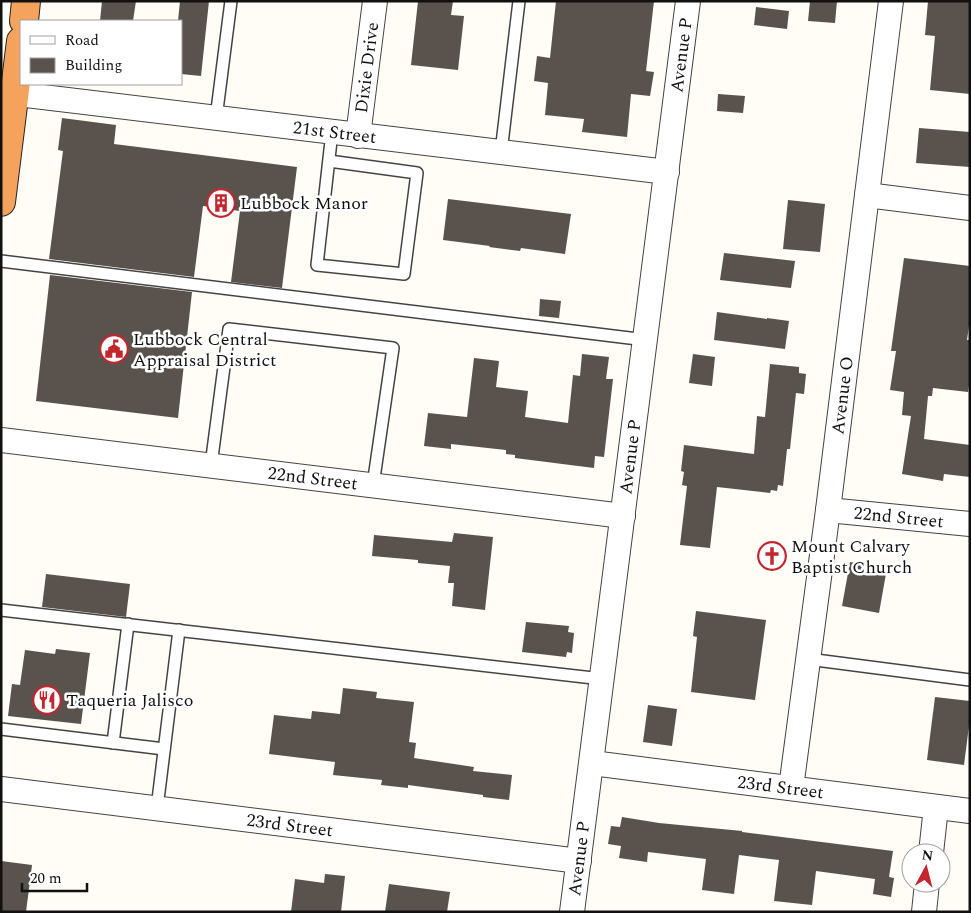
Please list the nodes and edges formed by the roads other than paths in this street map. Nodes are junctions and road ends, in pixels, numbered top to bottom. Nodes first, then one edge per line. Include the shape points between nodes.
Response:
1 (26, 1) edge
2 (231, 1) edge
3 (375, 1) edge
4 (519, 1) edge
5 (688, 1) edge
6 (891, 1) edge
7 (24, 20) edge
8 (20, 45) edge
9 (8, 92) edge
10 (216, 118) junction
11 (332, 132) junction
12 (358, 136) junction
13 (501, 152) junction
14 (329, 161) junction
15 (667, 172) junction
16 (868, 195) junction
17 (1, 202) edge
18 (970, 208) edge
19 (1, 262) edge
20 (646, 340) junction
21 (1, 440) edge
22 (210, 465) junction
23 (373, 485) junction
24 (828, 510) junction
25 (623, 516) junction
26 (970, 524) edge
27 (1, 610) edge
28 (128, 624) junction
29 (179, 630) junction
30 (808, 659) junction
31 (602, 679) junction
32 (970, 680) edge
33 (1, 728) edge
34 (113, 742) junction
35 (164, 749) junction
36 (592, 763) junction
37 (791, 788) junction
38 (1, 789) edge
39 (936, 807) junction
40 (156, 808) junction
41 (970, 811) edge
42 (932, 843) edge
43 (579, 861) junction
44 (926, 893) edge
45 (572, 912) edge
46 (924, 912) edge

1 - 7 highway
2 - 10 lane
3 - 12 street, Dixie Drive
4 - 13 lane
5 - 15 street, Avenue P
6 - 16 street, Avenue O
8 - 9 highway
9 - 10 street, 21st Street
9 - 17 highway
10 - 11 street, 21st Street
11 - 12 street, 21st Street
11 - 14 lane
12 - 13 street, 21st Street
13 - 15 street, 21st Street
14 - 14 lane via 317,265 404,274 417,173
15 - 20 street, Avenue P
16 - 18 street
16 - 24 street, Avenue O
19 - 20 lane
20 - 25 street, Avenue P
21 - 22 street, 22nd Street
22 - 23 street, 22nd Street
22 - 23 lane via 229,329 392,348
23 - 25 street, 22nd Street
24 - 26 street, 22nd Street
24 - 30 street, Avenue O
25 - 31 street, Avenue P
27 - 28 lane
28 - 29 lane
28 - 34 lane
29 - 31 lane
29 - 35 lane
30 - 32 lane
30 - 37 street, Avenue O
31 - 36 street, Avenue P
33 - 34 lane
34 - 35 lane
35 - 40 lane
36 - 37 street, 23rd Street
36 - 43 street, Avenue P
37 - 39 street, 23rd Street
38 - 40 street, 23rd Street
39 - 41 street, 23rd Street
39 - 42 street
40 - 43 street, 23rd Street
43 - 45 street, Avenue P
44 - 46 street

